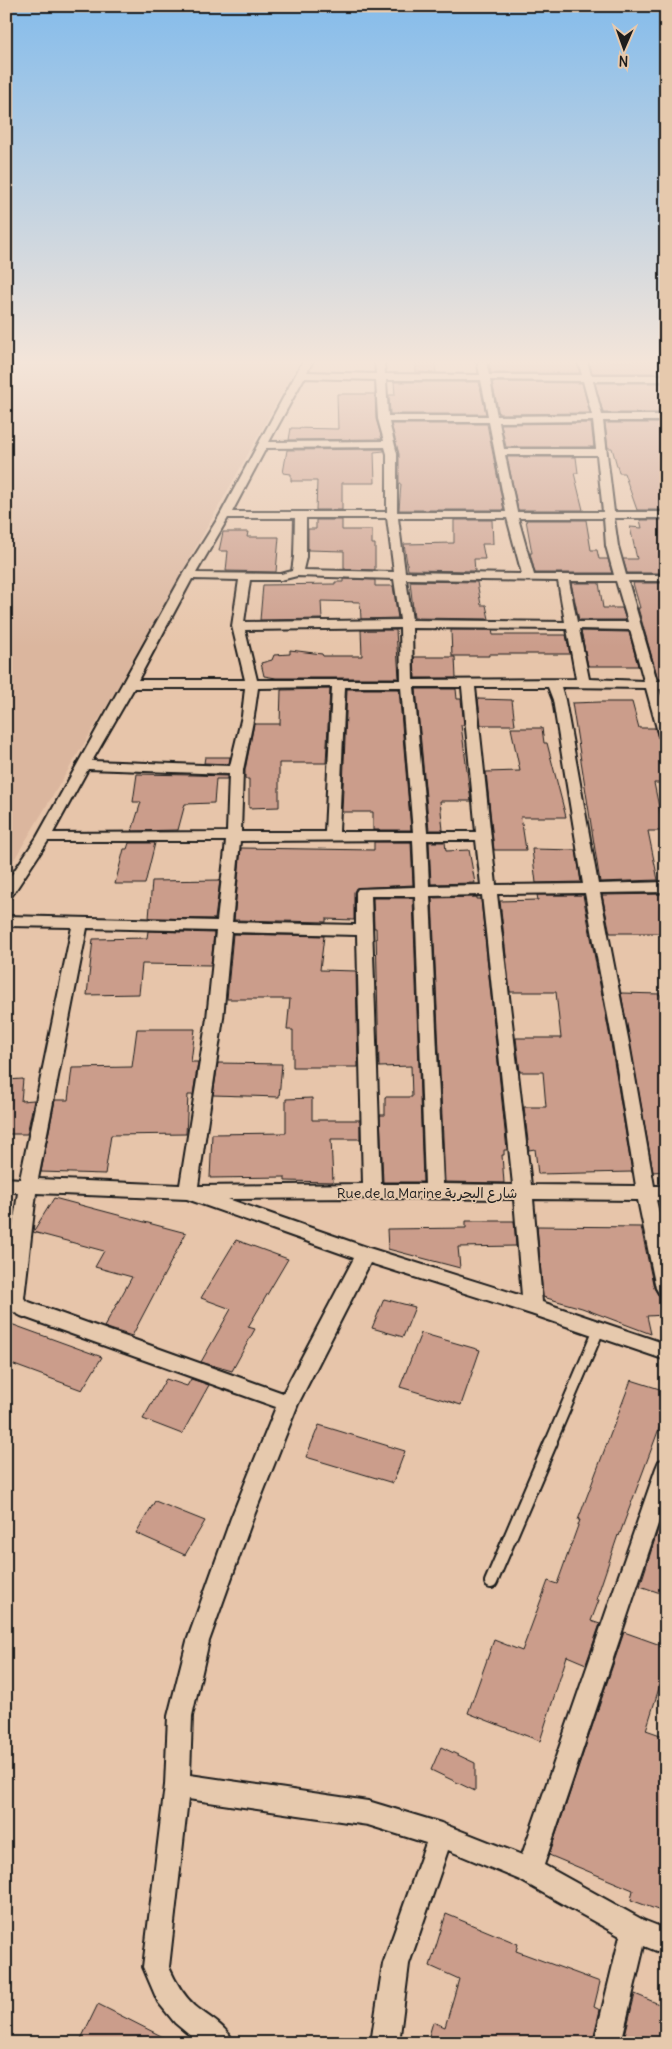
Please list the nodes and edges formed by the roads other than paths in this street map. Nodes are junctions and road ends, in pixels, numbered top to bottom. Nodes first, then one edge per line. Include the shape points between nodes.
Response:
1 (256, 457) edge
2 (392, 457) edge
3 (501, 457) edge
4 (602, 457) edge
5 (392, 514) junction
6 (225, 515) junction
7 (301, 515) junction
8 (608, 515) junction
9 (666, 515) edge
10 (512, 516) junction
11 (297, 573) junction
12 (188, 576) junction
13 (245, 576) junction
14 (399, 576) junction
15 (621, 577) junction
16 (529, 578) junction
17 (563, 578) junction
18 (666, 578) edge
19 (406, 624) junction
20 (573, 625) junction
21 (238, 626) junction
22 (635, 626) junction
23 (339, 683) junction
24 (407, 683) junction
25 (468, 683) junction
26 (553, 683) junction
27 (583, 683) junction
28 (130, 684) junction
29 (252, 684) junction
30 (651, 685) junction
31 (666, 685) edge
32 (666, 736) edge
33 (83, 765) junction
34 (236, 770) junction
35 (420, 835) junction
36 (332, 836) junction
37 (483, 836) junction
38 (44, 838) junction
39 (232, 838) junction
40 (666, 887) edge
41 (591, 888) junction
42 (489, 889) junction
43 (422, 892) junction
44 (6, 894) edge
45 (6, 921) edge
46 (80, 923) junction
47 (225, 927) junction
48 (363, 930) junction
49 (6, 1185) edge
50 (28, 1185) junction
51 (434, 1191) junction
52 (188, 1192) junction
53 (372, 1192) junction
54 (523, 1193) junction
55 (646, 1193) junction
56 (666, 1194) edge
57 (365, 1254) junction
58 (666, 1288) edge
59 (533, 1307) junction
60 (599, 1329) junction
61 (666, 1352) edge
62 (288, 1403) junction
63 (666, 1468) edge
64 (491, 1582) dead end
65 (177, 1785) junction
66 (441, 1835) junction
67 (529, 1871) junction
68 (635, 1930) junction
69 (666, 1942) edge
70 (221, 2043) edge
71 (385, 2043) edge
72 (607, 2043) edge

1 - 6 street
2 - 5 street
3 - 10 street
4 - 8 street
5 - 7 street
5 - 10 street
5 - 14 street
6 - 7 street
6 - 12 street
7 - 11 street
8 - 9 street
8 - 10 street
8 - 15 street
10 - 16 street
11 - 13 street via 280,577
11 - 14 street
12 - 13 street
12 - 28 street
13 - 21 street
14 - 16 street
14 - 19 street
15 - 17 street
15 - 18 street
15 - 22 street
16 - 17 street
17 - 20 street
19 - 20 street
19 - 21 street
19 - 24 street
20 - 22 street
20 - 27 street
21 - 29 street
22 - 30 street
23 - 24 street
23 - 29 street
23 - 36 street
24 - 25 street
24 - 35 street
25 - 26 street
25 - 37 street
26 - 27 street
26 - 41 street via 559,700
27 - 30 street
28 - 29 street
28 - 33 street
29 - 34 street
30 - 31 street
30 - 32 street
33 - 34 street
33 - 38 street
34 - 39 street
35 - 36 street
35 - 37 street
35 - 43 street
36 - 39 street
37 - 42 street
38 - 39 street
38 - 44 street
39 - 47 street
40 - 41 street
41 - 42 street
41 - 55 street
42 - 43 street
42 - 54 street
43 - 48 street via 363,892
43 - 51 street
45 - 46 street
46 - 47 street
46 - 50 street
47 - 48 street
47 - 52 street via 212,1045
48 - 53 street
49 - 50 street
50 - 52 street
50 - 62 street via 14,1292 19,1306
51 - 53 street, Rue de la Marine شارع البحرية
51 - 54 street, Rue de la Marine شارع البحرية
52 - 53 street, Rue de la Marine شارع البحرية
52 - 57 street
54 - 55 street, Rue de la Marine شارع البحرية
54 - 59 street
55 - 56 street, Rue de la Marine شارع البحرية
55 - 58 street
57 - 59 street
57 - 62 street
59 - 60 street
60 - 61 street
60 - 64 lane
62 - 65 street via 198,1641 180,1716
63 - 67 street
65 - 66 street via 368,1813
65 - 70 street via 156,1967 167,1994 184,2014
66 - 67 street
66 - 71 street via 396,1964
67 - 68 street
68 - 69 street
68 - 72 street

